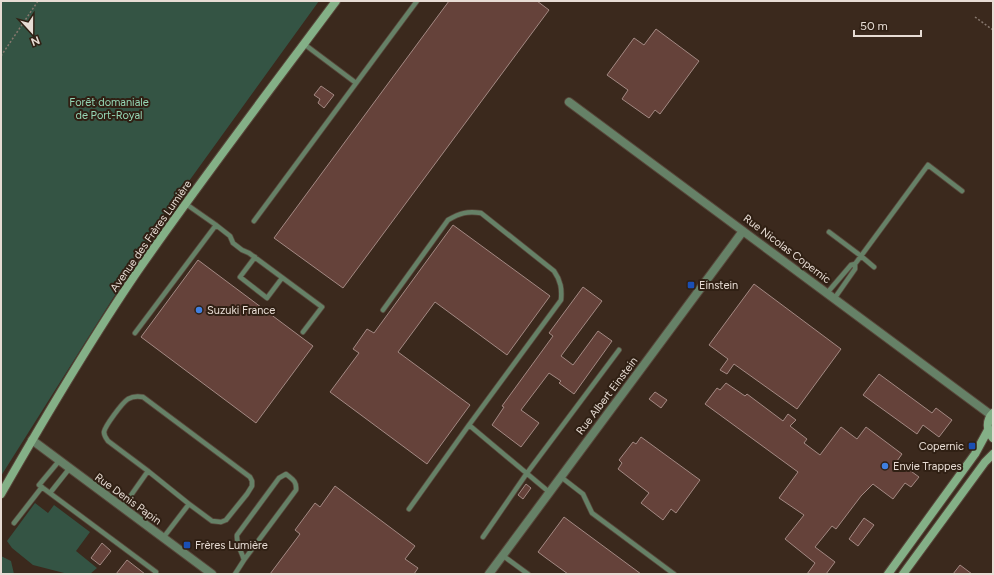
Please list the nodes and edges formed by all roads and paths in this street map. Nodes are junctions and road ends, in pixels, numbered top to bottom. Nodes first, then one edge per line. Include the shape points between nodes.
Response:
1 (38, 1) edge
2 (336, 1) edge
3 (417, 1) edge
4 (975, 17) dead end
5 (993, 30) edge
6 (304, 44) junction
7 (1, 56) edge
8 (356, 83) junction
9 (569, 102) dead end
10 (962, 191) dead end
11 (186, 204) junction
12 (254, 221) dead end
13 (216, 225) junction
14 (743, 231) junction
15 (829, 232) dead end
16 (861, 256) junction
17 (255, 257) junction
18 (855, 264) junction
19 (874, 267) dead end
20 (282, 278) junction
21 (827, 293) junction
22 (834, 298) junction
23 (383, 310) dead end
24 (303, 332) dead end
25 (135, 333) dead end
26 (618, 350) dead end
27 (992, 414) edge
28 (469, 425) junction
29 (988, 430) junction
30 (993, 438) edge
31 (32, 440) junction
32 (993, 454) edge
33 (59, 461) junction
34 (69, 469) junction
35 (148, 471) junction
36 (527, 473) junction
37 (561, 477) junction
38 (42, 487) junction
39 (549, 492) junction
40 (50, 493) junction
41 (1, 494) edge
42 (189, 504) junction
43 (122, 508) junction
44 (409, 509) dead end
45 (14, 523) dead end
46 (483, 536) dead end
47 (163, 538) junction
48 (502, 555) junction
49 (244, 560) junction
50 (155, 574) edge
51 (212, 574) edge
52 (235, 574) edge
53 (489, 574) edge
54 (528, 574) edge
55 (674, 574) edge
56 (888, 574) edge
57 (903, 574) edge

1 - 7 path
2 - 6 street, Avenue des Frères Lumière
3 - 8 lane
4 - 5 path
6 - 8 lane
6 - 11 street, Avenue des Frères Lumière
8 - 12 lane
9 - 14 street, Rue Nicolas Copernic
10 - 16 lane via 928,165
11 - 13 lane
11 - 31 street, Avenue des Frères Lumière via 99,330
13 - 17 lane via 242,250
13 - 25 lane
14 - 21 street, Rue Nicolas Copernic
14 - 37 street, Rue Albert Einstein
15 - 16 lane
16 - 18 lane
16 - 19 lane
17 - 20 lane
17 - 20 lane via 240,277 267,298
18 - 21 lane via 851,265
18 - 22 lane via 855,270
20 - 24 lane via 322,308
21 - 22 street, Rue Nicolas Copernic
22 - 27 street, Rue Nicolas Copernic
23 - 28 lane via 448,220 458,214 481,213 554,271 560,280 561,300
26 - 36 lane
27 - 29 street via 988,420
28 - 36 lane
28 - 44 lane
29 - 30 street
29 - 56 street via 975,454
31 - 33 street, Rue Denis Papin
31 - 41 street, Avenue des Frères Lumière
32 - 57 street
33 - 34 street, Rue Denis Papin
33 - 38 lane via 40,485
34 - 40 lane
34 - 43 street, Rue Denis Papin
35 - 42 lane
35 - 42 lane via 108,441 104,432 126,400 137,396 150,402 252,481 247,494 226,520 221,522 212,521
35 - 43 lane
36 - 39 lane
36 - 46 lane
37 - 39 street, Rue Albert Einstein
37 - 55 lane via 583,494 592,514
38 - 40 lane
38 - 45 lane
39 - 48 street, Rue Albert Einstein
40 - 50 lane via 156,572
42 - 47 lane
43 - 47 street, Rue Denis Papin
47 - 51 street, Rue Denis Papin
48 - 53 street, Rue Albert Einstein
48 - 54 lane
49 - 49 lane via 296,490 295,481 286,474 279,478 237,536 236,540
49 - 52 lane

